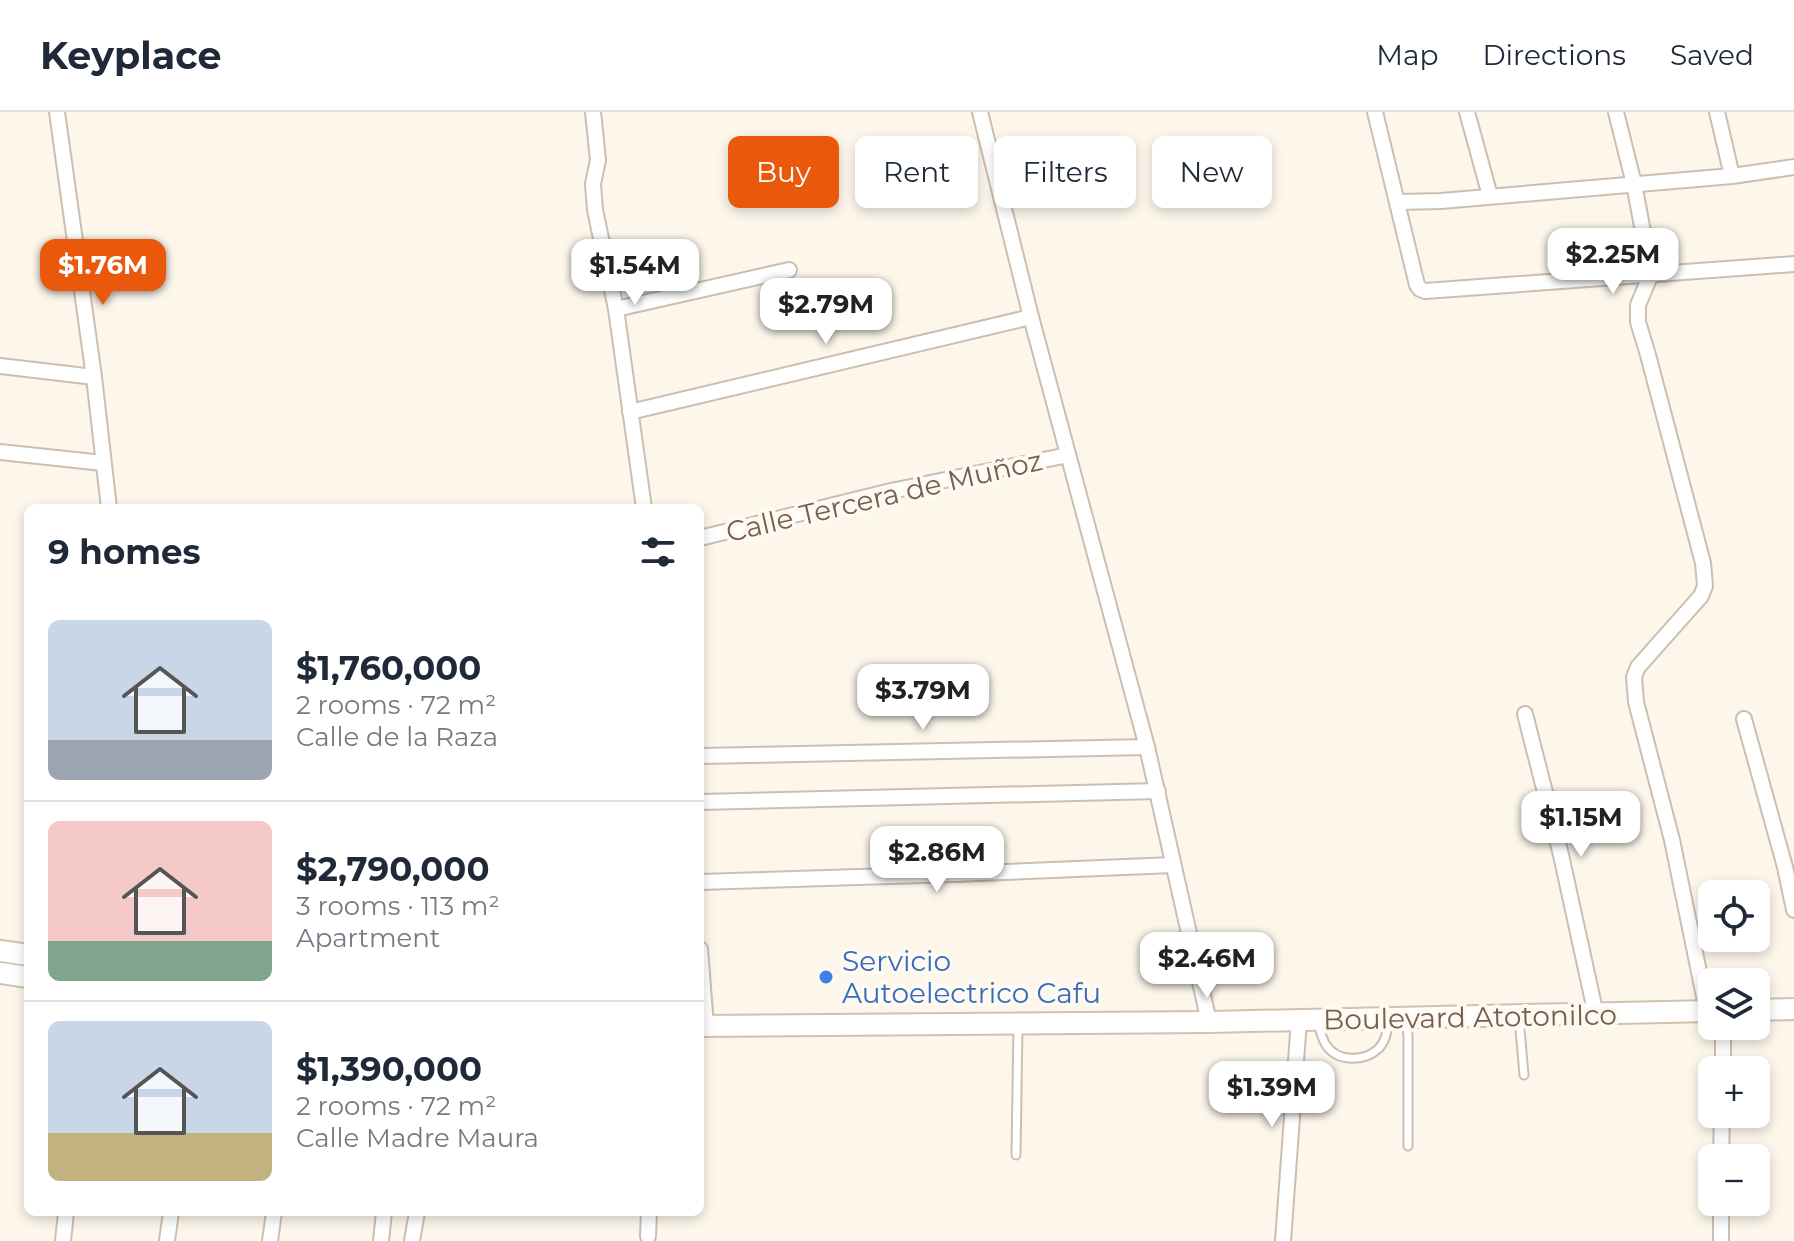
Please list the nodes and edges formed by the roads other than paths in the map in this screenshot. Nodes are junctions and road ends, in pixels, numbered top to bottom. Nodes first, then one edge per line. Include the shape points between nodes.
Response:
1 (57, 112) edge
2 (593, 112) edge
3 (980, 112) edge
4 (1375, 112) edge
5 (1467, 112) edge
6 (1616, 112) edge
7 (1717, 112) edge
8 (1794, 167) edge
9 (1732, 176) junction
10 (1634, 184) junction
11 (1490, 196) junction
12 (1398, 202) junction
13 (1794, 264) edge
14 (789, 270) dead end
15 (1651, 274) junction
16 (616, 309) junction
17 (1031, 317) junction
18 (0, 366) edge
19 (94, 377) junction
20 (630, 412) junction
21 (0, 452) edge
22 (1068, 455) junction
23 (103, 463) junction
24 (108, 504) edge
25 (643, 504) edge
26 (704, 537) edge
27 (1525, 714) dead end
28 (1744, 719) dead end
29 (1147, 747) junction
30 (704, 756) edge
31 (1158, 791) junction
32 (704, 802) edge
33 (1173, 865) junction
34 (704, 882) edge
35 (1794, 910) edge
36 (0, 951) edge
37 (24, 954) edge
38 (1700, 968) edge
39 (0, 973) edge
40 (24, 976) edge
41 (1794, 1009) edge
42 (1770, 1010) edge
43 (1698, 1011) edge
44 (1518, 1015) junction
45 (1596, 1015) junction
46 (1398, 1017) junction
47 (1308, 1020) junction
48 (1209, 1022) junction
49 (1018, 1023) junction
50 (704, 1026) edge
51 (1524, 1075) dead end
52 (1408, 1146) dead end
53 (1016, 1155) dead end
54 (66, 1216) edge
55 (170, 1216) edge
56 (273, 1216) edge
57 (384, 1216) edge
58 (416, 1216) edge
59 (649, 1216) edge
60 (1721, 1216) edge
61 (648, 1236) dead end
62 (63, 1241) edge
63 (167, 1241) edge
64 (270, 1241) edge
65 (381, 1241) edge
66 (412, 1241) edge
67 (1283, 1241) edge
68 (1721, 1241) edge

1 - 19 street
2 - 16 street via 598,160 595,210
3 - 17 street
4 - 12 street
5 - 11 street
6 - 10 street
7 - 9 street
8 - 9 street
9 - 10 street
10 - 11 street
10 - 15 street
11 - 12 street
12 - 15 street via 1420,289
13 - 15 street
14 - 16 street
15 - 38 street via 1638,305 1638,322 1705,586 1634,677
16 - 20 street
17 - 20 street
17 - 22 street
18 - 19 street
19 - 23 street
20 - 25 street
21 - 23 street
22 - 26 street, Calle Tercera de Muñoz
22 - 29 street
23 - 24 street
27 - 45 street
28 - 35 street
29 - 30 street
29 - 31 street
31 - 32 street
31 - 33 street
33 - 34 street
33 - 48 street
36 - 37 street
39 - 40 street
41 - 42 street
43 - 45 street, Boulevard Atotonilco
44 - 45 street, Boulevard Atotonilco
44 - 46 street, Boulevard Atotonilco
44 - 51 lane
46 - 47 street, Boulevard Atotonilco
46 - 47 lane via 1377,1050 1352,1059 1327,1046
46 - 52 lane via 1408,1036
47 - 48 street, Boulevard Atotonilco
47 - 67 street
48 - 49 street, Boulevard Atotonilco
49 - 50 street, Boulevard Atotonilco
49 - 53 lane
54 - 62 street
55 - 63 street
56 - 64 street
57 - 65 street
58 - 66 street
59 - 61 street
60 - 68 street

